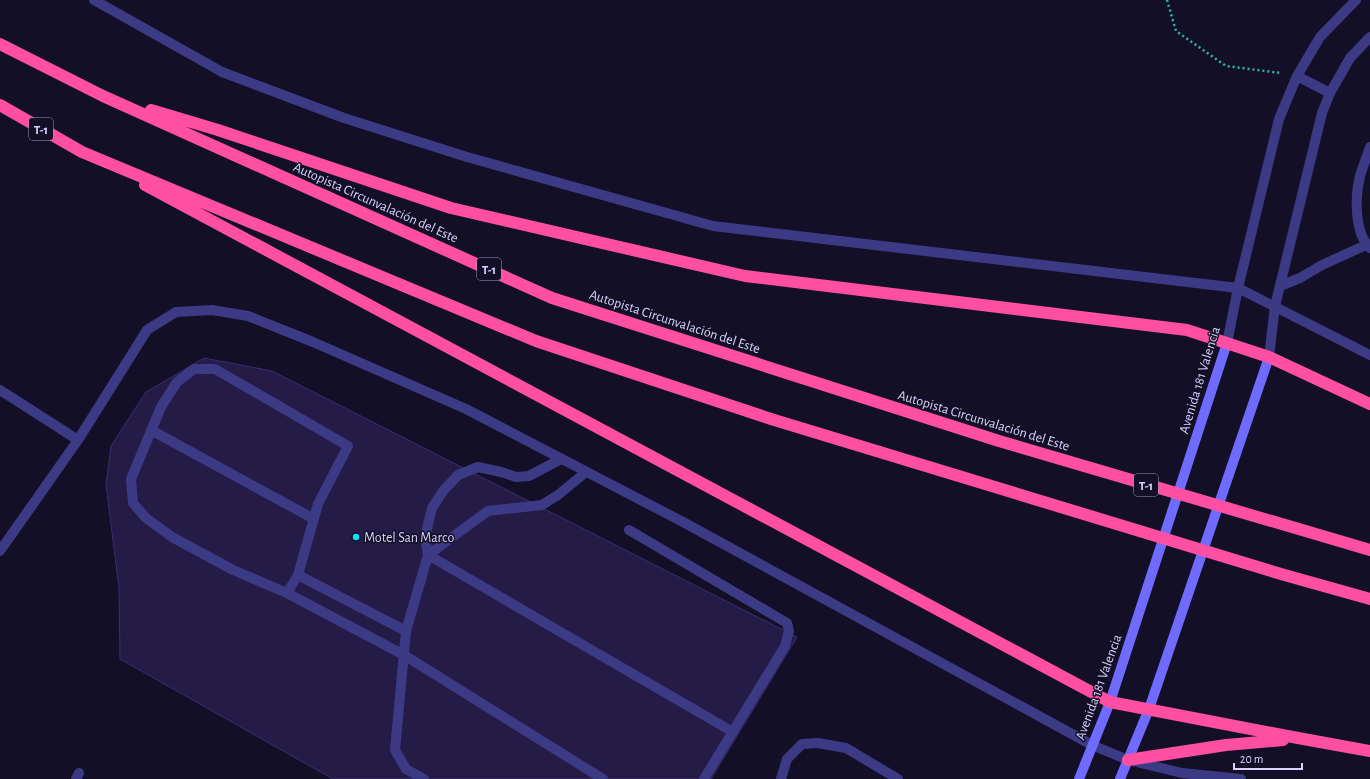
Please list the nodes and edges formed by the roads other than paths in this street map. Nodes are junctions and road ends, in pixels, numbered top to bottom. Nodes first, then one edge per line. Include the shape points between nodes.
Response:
1 (94, 0) edge
2 (1356, 0) edge
3 (1370, 37) edge
4 (0, 44) edge
5 (1297, 76) junction
6 (1330, 93) junction
7 (104, 96) junction
8 (0, 105) edge
9 (1370, 146) edge
10 (82, 152) junction
11 (1368, 246) edge
12 (1280, 286) junction
13 (1238, 288) junction
14 (1275, 306) junction
15 (1227, 343) junction
16 (1370, 355) edge
17 (1269, 356) junction
18 (0, 390) edge
19 (1370, 404) edge
20 (151, 430) junction
21 (78, 440) junction
22 (561, 459) junction
23 (586, 472) junction
24 (314, 518) junction
25 (629, 530) dead end
26 (1370, 550) edge
27 (0, 551) edge
28 (428, 554) junction
29 (298, 575) junction
30 (287, 593) junction
31 (1370, 599) edge
32 (406, 631) junction
33 (404, 655) junction
34 (1110, 702) junction
35 (1149, 710) junction
36 (733, 732) junction
37 (1298, 738) junction
38 (1092, 745) junction
39 (1370, 751) edge
40 (1128, 760) junction
41 (1180, 776) edge
42 (424, 779) edge
43 (603, 779) edge
44 (704, 779) edge
45 (782, 779) edge
46 (898, 779) edge
47 (1079, 779) edge
48 (1120, 779) edge
49 (1241, 779) edge

1 - 13 street via 222,72 344,118 467,157 713,226
2 - 5 street, Avenida 181 Valencia via 1320,37
3 - 6 street via 1350,58
4 - 7 highway, Autopista Circunvalación del Este / T-1
5 - 6 street
5 - 13 street, Avenida 181 Valencia via 1279,119
6 - 12 street via 1322,113
7 - 15 highway via 218,130 451,208 745,276 1187,330
7 - 26 highway, Autopista Circunvalación del Este / T-1 via 552,298 999,441
8 - 10 highway, T-1
9 - 11 street via 1359,178 1356,215 1361,234
10 - 31 highway, T-1 via 536,340 771,419
10 - 34 highway
11 - 12 street
12 - 14 street
13 - 14 street
13 - 15 street, Avenida 181 Valencia
14 - 16 street
14 - 17 street
15 - 17 highway
15 - 34 street, Avenida 181 Valencia
17 - 19 highway
17 - 35 street
18 - 21 street
20 - 24 street
20 - 24 street via 161,407 177,382 194,369 215,370 348,446 318,504
20 - 30 street via 131,479 133,503 146,518 172,537 232,570
21 - 22 street via 147,330 176,312 212,310 248,316 313,342 466,409
21 - 27 street
22 - 23 street
22 - 28 street via 529,476 516,477 478,467 458,475 432,508 425,537
23 - 28 street via 542,505 488,511
23 - 38 street
24 - 29 street
25 - 36 street via 787,623 789,631 785,646
28 - 32 street
28 - 36 street
29 - 30 street
29 - 32 street
30 - 33 street
32 - 33 street
33 - 42 street via 395,750 406,769
33 - 43 street
34 - 35 highway
34 - 38 street, Avenida 181 Valencia
35 - 37 highway
35 - 40 street
36 - 44 street
37 - 39 highway
37 - 40 highway via 1226,745
38 - 40 street
38 - 47 street, Avenida 181 Valencia
40 - 41 street
40 - 48 street
41 - 49 street
45 - 46 street via 787,759 802,744 818,743 846,748

